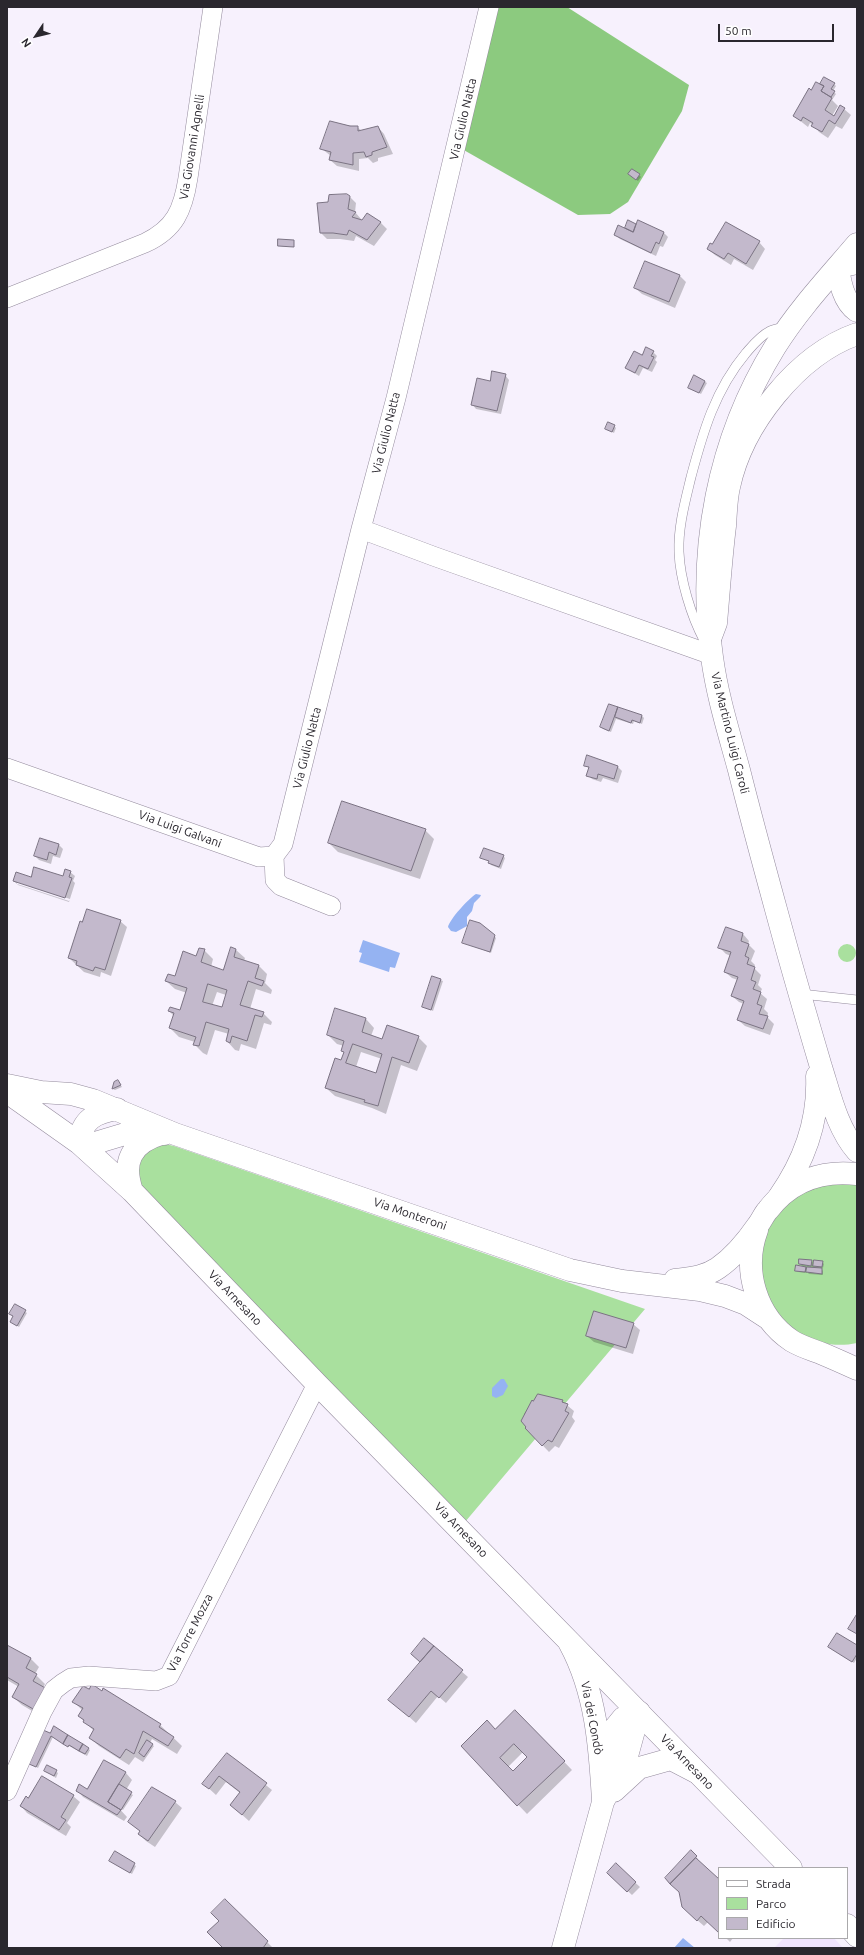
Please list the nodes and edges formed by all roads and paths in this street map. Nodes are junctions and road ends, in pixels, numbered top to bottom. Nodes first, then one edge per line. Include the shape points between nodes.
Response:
1 (213, 7) edge
2 (489, 7) edge
3 (857, 244) edge
4 (847, 265) edge
5 (7, 298) edge
6 (857, 311) edge
7 (789, 326) junction
8 (857, 334) edge
9 (361, 529) junction
10 (711, 647) junction
11 (7, 768) edge
12 (274, 856) junction
13 (331, 906) dead end
14 (799, 994) junction
15 (857, 1000) edge
16 (812, 1039) junction
17 (7, 1086) edge
18 (7, 1092) edge
19 (117, 1109) junction
20 (169, 1134) junction
21 (79, 1143) junction
22 (857, 1151) edge
23 (857, 1174) edge
24 (132, 1191) junction
25 (779, 1197) junction
26 (758, 1225) junction
27 (648, 1285) junction
28 (769, 1319) junction
29 (822, 1353) junction
30 (857, 1354) edge
31 (857, 1369) edge
32 (317, 1384) junction
33 (566, 1637) junction
34 (639, 1712) junction
35 (698, 1772) junction
36 (9, 1783) edge
37 (603, 1802) junction
38 (790, 1867) edge
39 (848, 1926) edge
40 (857, 1936) edge
41 (562, 1948) edge

1 - 5 street, Via Giovanni Agnelli via 188,183 177,218 157,238
2 - 9 street, Via Giulio Natta via 396,398
3 - 4 main road, Via Martino Luigi Caroli
4 - 6 main road via 841,286 846,298
4 - 7 main road, Via Martino Luigi Caroli via 807,302
7 - 10 main road, Via Martino Luigi Caroli via 750,393 719,481 707,565
7 - 10 lane via 771,330 755,342 719,392 701,440 686,500 680,530 679,553 684,583 696,624
8 - 10 main road via 821,352 795,374 754,425 740,452 729,486 716,623
9 - 10 street via 433,556
9 - 12 street, Via Giulio Natta via 283,844
10 - 14 main road, Via Martino Luigi Caroli via 723,714
11 - 12 street, Via Luigi Galvani via 259,857
12 - 13 street via 275,880 281,886
14 - 15 lane
14 - 16 main road, Via Martino Luigi Caroli
16 - 22 main road, Via Martino Luigi Caroli via 842,1127
16 - 25 main road, Via Martino Luigi Caroli via 816,1067 817,1110 804,1154 793,1177
17 - 19 main road, Via Monteroni via 71,1094
18 - 21 main road
19 - 20 main road, Via Monteroni
19 - 21 main road via 102,1111 88,1120
20 - 21 main road, Via Monteroni via 125,1134 95,1143
20 - 24 main road via 144,1141 135,1148 128,1162 127,1177
20 - 27 main road, Via Monteroni via 570,1270
21 - 24 main road
23 - 25 main road, Via Monteroni via 840,1172 818,1175 797,1184
24 - 32 main road, Via Arnesano
25 - 26 main road, Via Monteroni
26 - 27 main road, Via Monteroni via 737,1252 703,1276
26 - 28 main road, Via Monteroni via 752,1243 752,1279 758,1300
27 - 28 main road, Via Monteroni via 700,1290 725,1296 746,1304
28 - 29 main road, Via Monteroni via 792,1341
29 - 30 main road, Via Monteroni via 843,1356
29 - 31 main road, Via Monteroni
32 - 33 main road, Via Arnesano
32 - 36 street, Via Torre Mozza via 169,1676 156,1681 89,1676 70,1678 54,1690
33 - 34 main road, Via Arnesano
33 - 37 main road, Via dei Condò via 580,1663 592,1703 600,1746
34 - 35 main road, Via Arnesano
34 - 37 main road, Via dei Condò via 627,1756
35 - 37 main road via 671,1759 639,1768
35 - 38 main road, Via Arnesano
37 - 41 main road, Via dei Condò
39 - 40 main road

